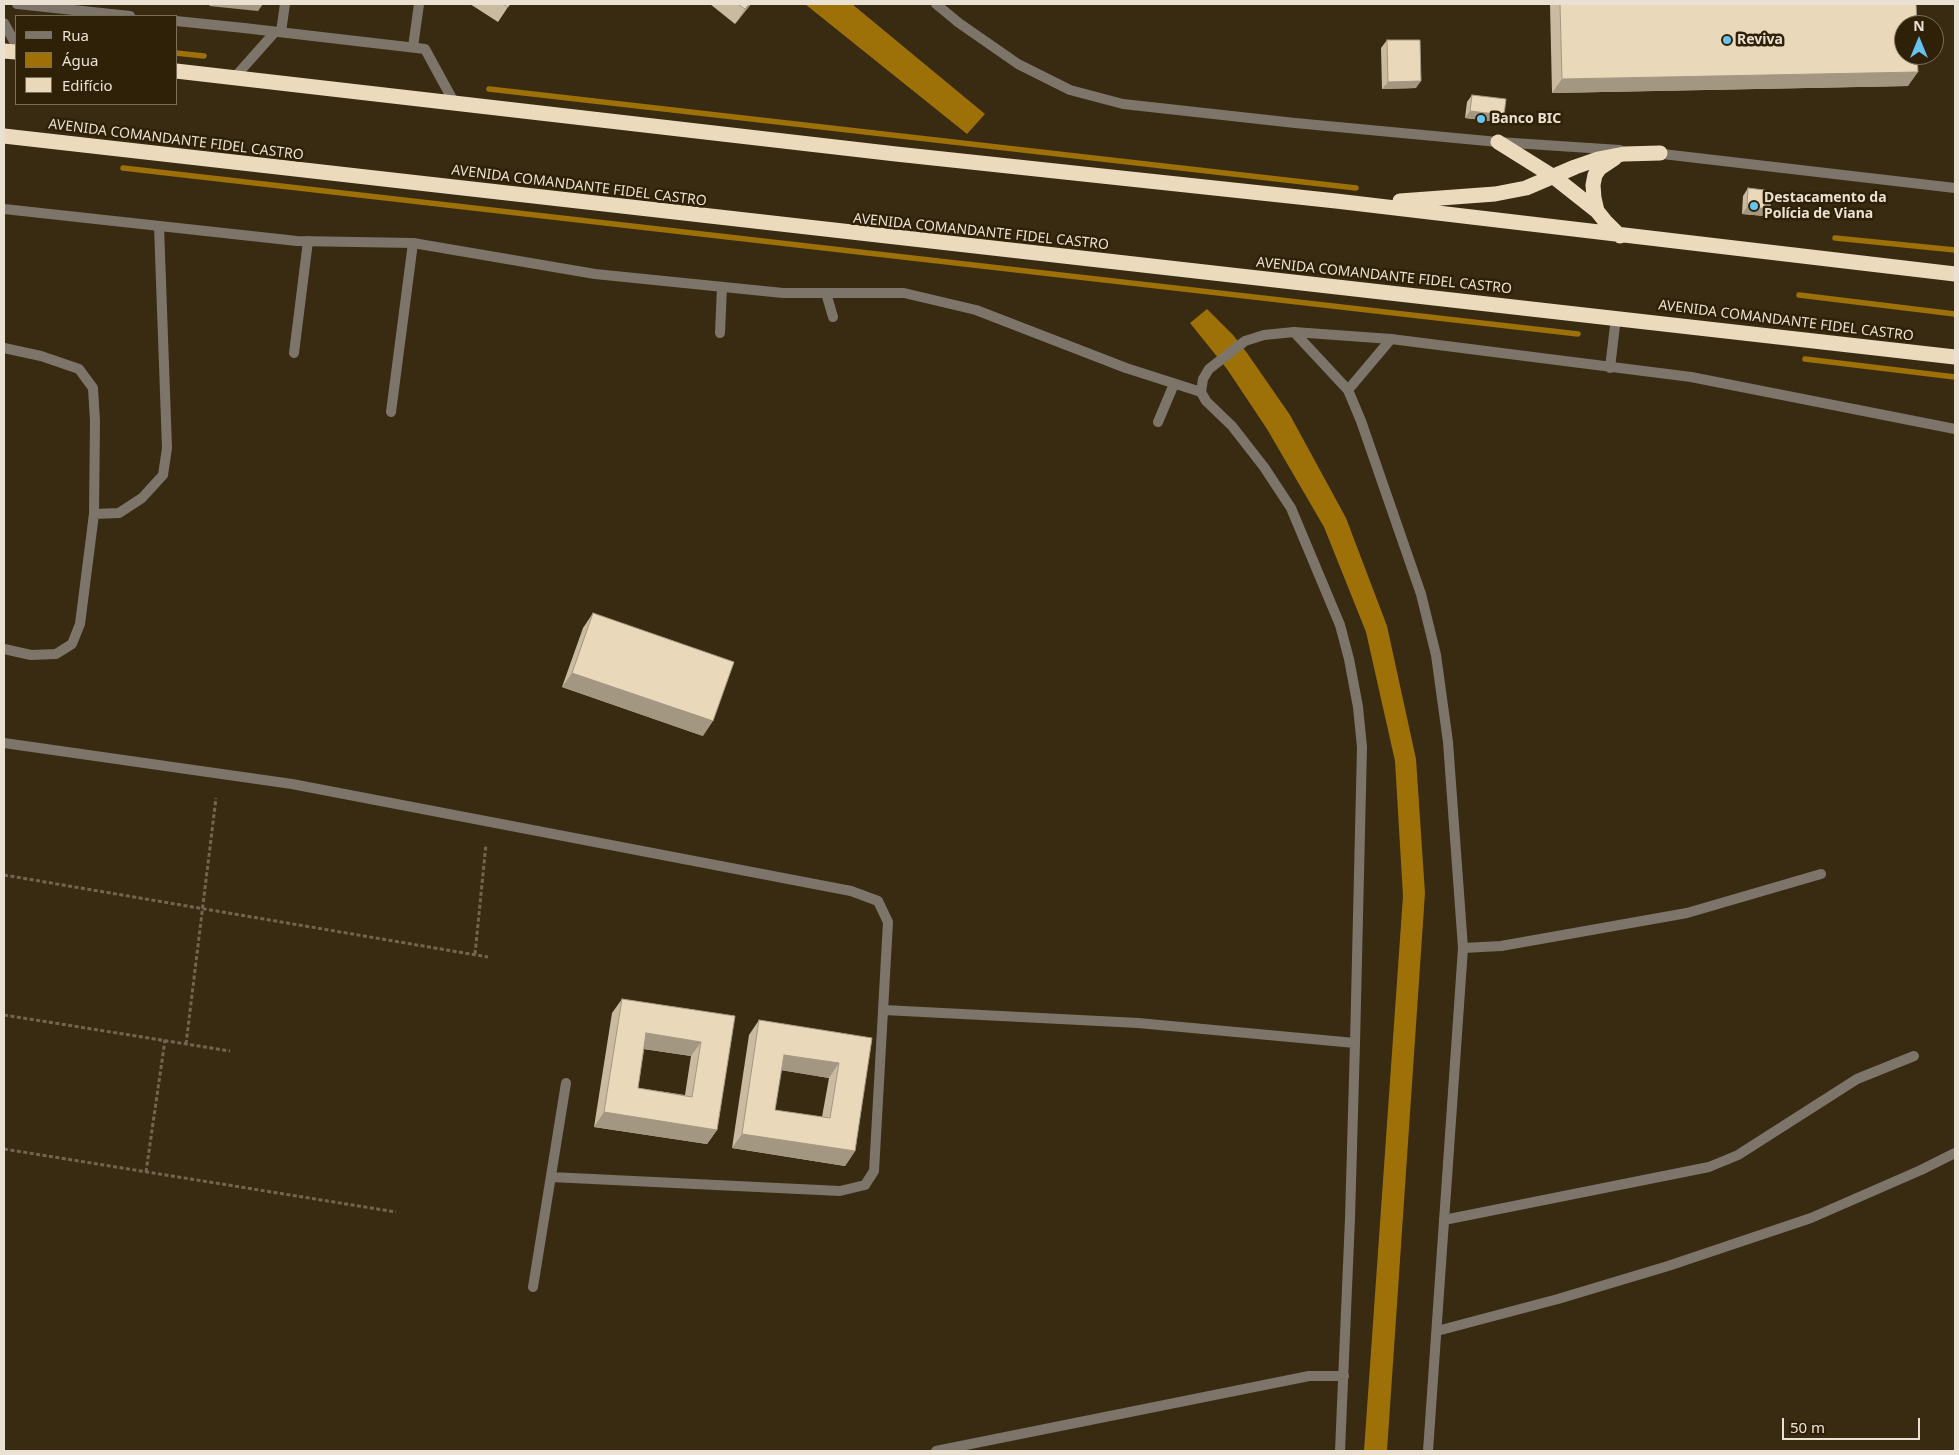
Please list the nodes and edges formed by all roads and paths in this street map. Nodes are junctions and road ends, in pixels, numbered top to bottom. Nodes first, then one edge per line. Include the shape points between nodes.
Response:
1 (12, 4) edge
2 (17, 4) edge
3 (285, 4) edge
4 (419, 4) edge
5 (936, 4) edge
6 (121, 15) edge
7 (178, 21) edge
8 (4, 23) edge
9 (278, 32) junction
10 (15, 43) edge
11 (414, 47) junction
12 (178, 71) edge
13 (234, 78) junction
14 (455, 104) junction
15 (4, 136) edge
16 (1498, 142) junction
17 (1660, 153) junction
18 (1624, 154) junction
19 (1554, 177) junction
20 (1955, 188) edge
21 (1336, 201) junction
22 (4, 209) edge
23 (1598, 211) junction
24 (158, 226) junction
25 (1620, 236) junction
26 (308, 241) junction
27 (413, 243) junction
28 (1955, 274) edge
29 (722, 287) junction
30 (826, 293) junction
31 (833, 316) dead end
32 (1616, 318) junction
33 (1294, 332) junction
34 (720, 333) dead end
35 (1391, 339) junction
36 (4, 348) edge
37 (294, 353) dead end
38 (1955, 357) edge
39 (1610, 368) junction
40 (1174, 384) junction
41 (1348, 390) junction
42 (1201, 392) junction
43 (392, 412) dead end
44 (1158, 422) dead end
45 (1955, 429) edge
46 (94, 514) junction
47 (4, 649) edge
48 (4, 743) edge
49 (216, 798) dead end
50 (486, 844) dead end
51 (1821, 874) dead end
52 (4, 876) edge
53 (202, 909) junction
54 (1463, 948) junction
55 (475, 954) junction
56 (488, 957) dead end
57 (884, 1010) junction
58 (4, 1015) edge
59 (164, 1040) junction
60 (1355, 1043) junction
61 (186, 1044) junction
62 (230, 1051) dead end
63 (1914, 1056) dead end
64 (566, 1084) dead end
65 (4, 1149) edge
66 (1955, 1153) edge
67 (146, 1172) junction
68 (551, 1177) junction
69 (396, 1212) dead end
70 (1444, 1220) junction
71 (533, 1287) dead end
72 (1437, 1331) junction
73 (1344, 1376) junction
74 (936, 1451) edge
75 (1340, 1451) edge
76 (1428, 1451) edge

1 - 2 street
2 - 6 street
3 - 9 street
4 - 11 street
5 - 16 street via 1018,64 1070,90 1123,104
7 - 9 street
8 - 10 street
9 - 11 street
9 - 13 street
11 - 14 street via 425,49
12 - 13 highway
13 - 14 highway
14 - 21 highway
15 - 32 highway, AVENIDA COMANDANTE FIDEL CASTRO
16 - 17 street
16 - 19 highway
17 - 18 highway
17 - 20 street
18 - 19 highway via 1598,159
18 - 23 highway via 1610,160 1595,175 1594,198
19 - 21 highway via 1526,188 1496,194 1416,201
19 - 23 highway
21 - 25 highway
22 - 24 street
23 - 25 highway
24 - 26 street
24 - 46 street via 167,448 163,475 142,498 119,513
25 - 28 highway
26 - 27 street
26 - 37 street
27 - 29 street via 595,274
27 - 43 street
29 - 30 street
29 - 34 street
30 - 31 street
30 - 40 street via 904,293 976,310
32 - 38 highway, AVENIDA COMANDANTE FIDEL CASTRO
32 - 39 street
33 - 35 street
33 - 41 street
33 - 42 street via 1245,341 1209,369
35 - 39 street
35 - 41 street
36 - 46 street via 80,369 93,388
39 - 45 street via 1691,377
40 - 42 street
40 - 44 street
41 - 54 street via 1421,594 1436,655 1448,742
42 - 60 street via 1264,467 1291,508 1340,626 1349,660 1362,747
46 - 47 street via 80,624 72,644 56,654 32,655
48 - 57 street via 292,784 851,891 878,901 888,922
49 - 53 path
50 - 55 path
51 - 54 street via 1687,914 1501,946
52 - 53 path
53 - 55 path
53 - 61 path
54 - 70 street
55 - 56 path
57 - 60 street via 1138,1023
57 - 68 street via 874,1171 865,1184 840,1191
58 - 59 path
59 - 61 path
59 - 67 path
60 - 73 street
61 - 62 path
63 - 70 street via 1857,1079 1738,1155 1709,1167
64 - 68 street
65 - 67 path
66 - 72 street via 1811,1218 1668,1266
67 - 69 path
68 - 71 street
70 - 72 street
72 - 76 street
73 - 74 street via 1309,1376
73 - 75 street

